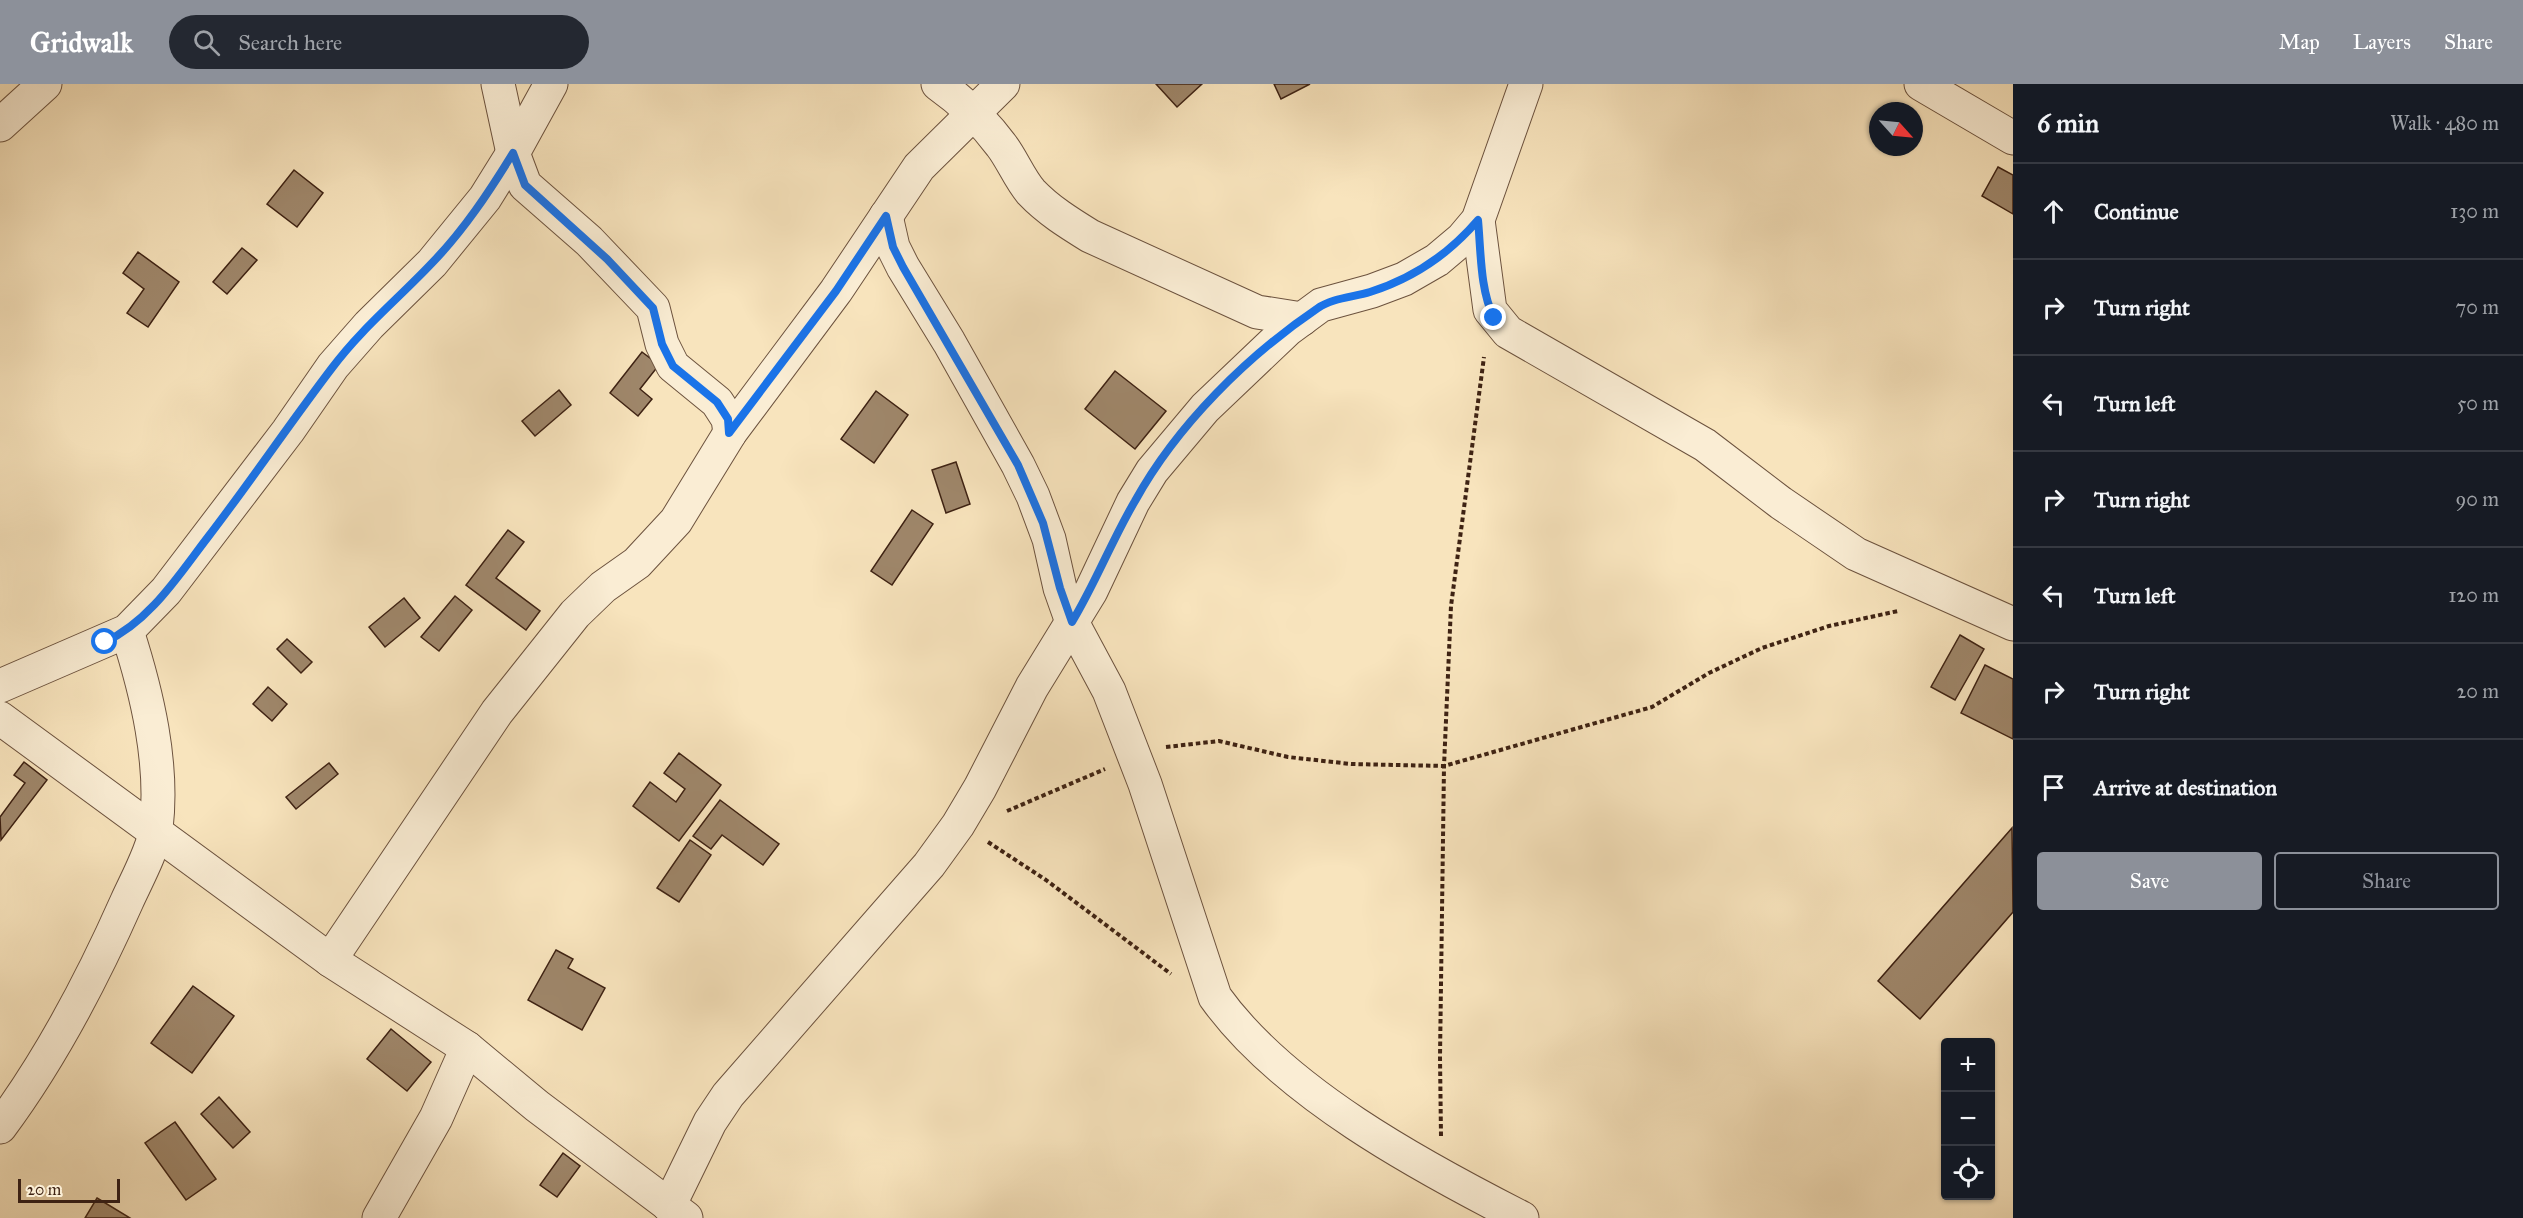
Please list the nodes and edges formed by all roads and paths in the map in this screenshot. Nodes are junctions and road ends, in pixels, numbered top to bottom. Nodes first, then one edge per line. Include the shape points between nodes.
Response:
1 (45, 84) edge
2 (498, 84) edge
3 (551, 84) edge
4 (938, 84) edge
5 (1003, 84) edge
6 (1526, 84) edge
7 (1921, 84) edge
8 (973, 113) junction
9 (0, 125) edge
10 (2013, 138) edge
11 (513, 153) junction
12 (886, 216) junction
13 (1478, 220) junction
14 (1494, 318) junction
15 (1302, 319) junction
16 (729, 433) junction
17 (1944, 593) junction
18 (1072, 622) junction
19 (2013, 624) edge
20 (127, 632) junction
21 (0, 686) edge
22 (0, 718) edge
23 (1134, 756) junction
24 (1444, 766) junction
25 (964, 828) junction
26 (155, 831) junction
27 (330, 960) junction
28 (1215, 997) junction
29 (466, 1048) junction
30 (0, 1127) edge
31 (1442, 1178) junction
32 (677, 1212) edge
33 (379, 1218) edge
34 (1522, 1218) edge

1 - 9 street
2 - 11 street
3 - 11 street
4 - 8 street
5 - 8 street
6 - 13 street
7 - 10 street
8 - 12 street via 919,167
8 - 15 street via 1002,145 1029,190 1048,209 1075,226 1257,312
11 - 16 street via 525,185 601,253 653,308 673,366 717,402 728,419
11 - 20 street via 449,244 333,366 166,591
12 - 16 street via 830,299
12 - 18 street via 893,247 903,267 1018,465 1046,531
13 - 14 street via 1483,273
13 - 15 street via 1451,249 1404,279 1321,305
14 - 17 street via 1508,332 1706,445 1856,554
14 - 24 path via 1485,350 1451,606
15 - 18 street via 1237,375 1152,471
16 - 27 street via 676,521 637,562 575,614 497,712
17 - 19 street
17 - 24 path via 1917,606 1762,648 1709,673 1652,707
18 - 23 street via 1109,691
18 - 25 street via 1032,687
20 - 21 street
20 - 26 street via 149,717 158,801
22 - 26 street
23 - 24 path via 1187,743 1219,741 1351,764
23 - 25 path
23 - 28 street
24 - 31 path
25 - 28 path via 1022,862 1176,978
25 - 32 street via 728,1095 711,1122
26 - 27 street
26 - 30 street via 92,981
27 - 29 street
28 - 31 street via 1297,1081
29 - 32 street
29 - 33 street via 436,1118
31 - 34 street

